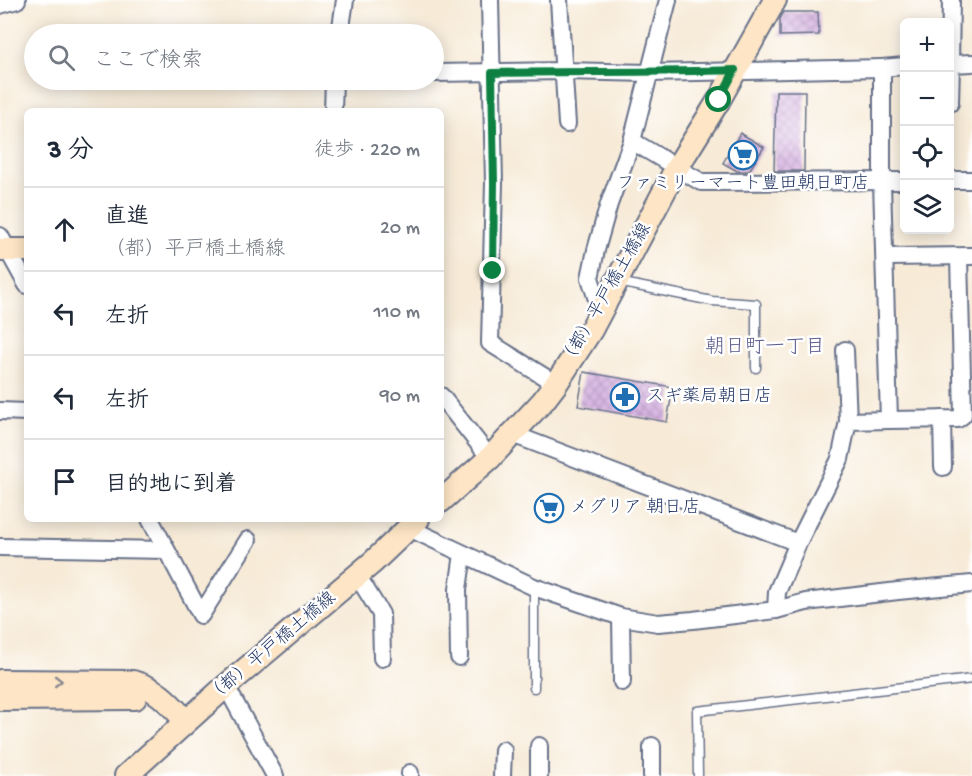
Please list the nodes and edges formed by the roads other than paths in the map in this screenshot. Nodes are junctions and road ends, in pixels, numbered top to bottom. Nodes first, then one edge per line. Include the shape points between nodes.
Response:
1 (17, 0) edge
2 (345, 0) edge
3 (490, 0) edge
4 (559, 0) edge
5 (668, 0) edge
6 (774, 0) edge
7 (951, 0) edge
8 (0, 5) edge
9 (951, 18) edge
10 (341, 24) edge
11 (972, 63) edge
12 (954, 64) edge
13 (900, 66) edge
14 (882, 68) junction
15 (735, 70) junction
16 (564, 71) junction
17 (444, 73) edge
18 (492, 73) junction
19 (649, 73) junction
20 (334, 90) edge
21 (333, 108) edge
22 (567, 124) dead end
23 (632, 141) junction
24 (676, 169) junction
25 (954, 180) edge
26 (972, 180) edge
27 (900, 181) edge
28 (882, 182) junction
29 (9, 246) edge
30 (885, 257) junction
31 (966, 257) edge
32 (24, 278) edge
33 (617, 281) junction
34 (601, 312) junction
35 (845, 350) dead end
36 (756, 368) dead end
37 (556, 384) junction
38 (444, 400) edge
39 (0, 411) edge
40 (24, 412) edge
41 (942, 419) junction
42 (889, 420) junction
43 (848, 421) junction
44 (512, 434) junction
45 (490, 458) junction
46 (943, 467) dead end
47 (444, 498) edge
48 (152, 522) edge
49 (407, 522) edge
50 (248, 540) dead end
51 (798, 543) junction
52 (0, 547) edge
53 (166, 550) junction
54 (463, 554) junction
55 (357, 575) junction
56 (972, 584) edge
57 (534, 587) junction
58 (776, 609) junction
59 (621, 617) junction
60 (459, 657) dead end
61 (382, 658) dead end
62 (972, 679) edge
63 (0, 681) edge
64 (622, 682) dead end
65 (226, 686) junction
66 (534, 688) dead end
67 (0, 699) edge
68 (186, 721) junction
69 (652, 746) dead end
70 (539, 747) dead end
71 (503, 750) dead end
72 (126, 776) edge
73 (275, 776) edge
74 (502, 776) edge
75 (539, 776) edge
76 (652, 776) edge
77 (698, 776) edge

1 - 8 street
2 - 10 street
3 - 18 street
4 - 16 street
5 - 19 street
6 - 15 street, （都）平戸橋土橋線
7 - 9 street
11 - 12 street
13 - 14 street
14 - 15 street
14 - 28 street
15 - 19 street
15 - 24 street, （都）平戸橋土橋線
16 - 18 street
16 - 19 street
16 - 22 street
17 - 18 street
18 - 37 street via 490,343
19 - 23 street
20 - 21 street
23 - 24 street
23 - 34 street via 609,204 590,278
24 - 28 street via 701,182
24 - 33 street, （都）平戸橋土橋線
25 - 26 street
27 - 28 street
28 - 30 street
29 - 32 street
30 - 31 street
30 - 42 street
31 - 41 street via 964,409 958,419
33 - 34 street, （都）平戸橋土橋線
33 - 36 lane via 712,301 756,303
34 - 37 street, （都）平戸橋土橋線
35 - 43 street
37 - 44 street, （都）平戸橋土橋線
38 - 45 street
39 - 40 street
41 - 42 street
41 - 46 street
42 - 43 street
43 - 51 street via 840,459
44 - 45 street, （都）平戸橋土橋線
44 - 51 street
45 - 47 street, （都）平戸橋土橋線
48 - 53 street
49 - 54 street
49 - 55 street, （都）平戸橋土橋線
50 - 53 street via 201,615
51 - 58 street via 777,592
52 - 53 street
54 - 57 street
54 - 60 street via 458,589
55 - 61 street via 381,614
55 - 65 street, （都）平戸橋土橋線
56 - 58 street via 806,602
57 - 59 street
57 - 66 lane
58 - 59 street via 658,622
59 - 64 street
62 - 77 lane via 697,711
63 -> 68 street via 147,685
65 - 68 street, （都）平戸橋土橋線
65 - 73 street
67 - 68 street via 134,697
68 - 72 street, （都）平戸橋土橋線
69 - 76 street
70 - 75 street
71 - 74 street

